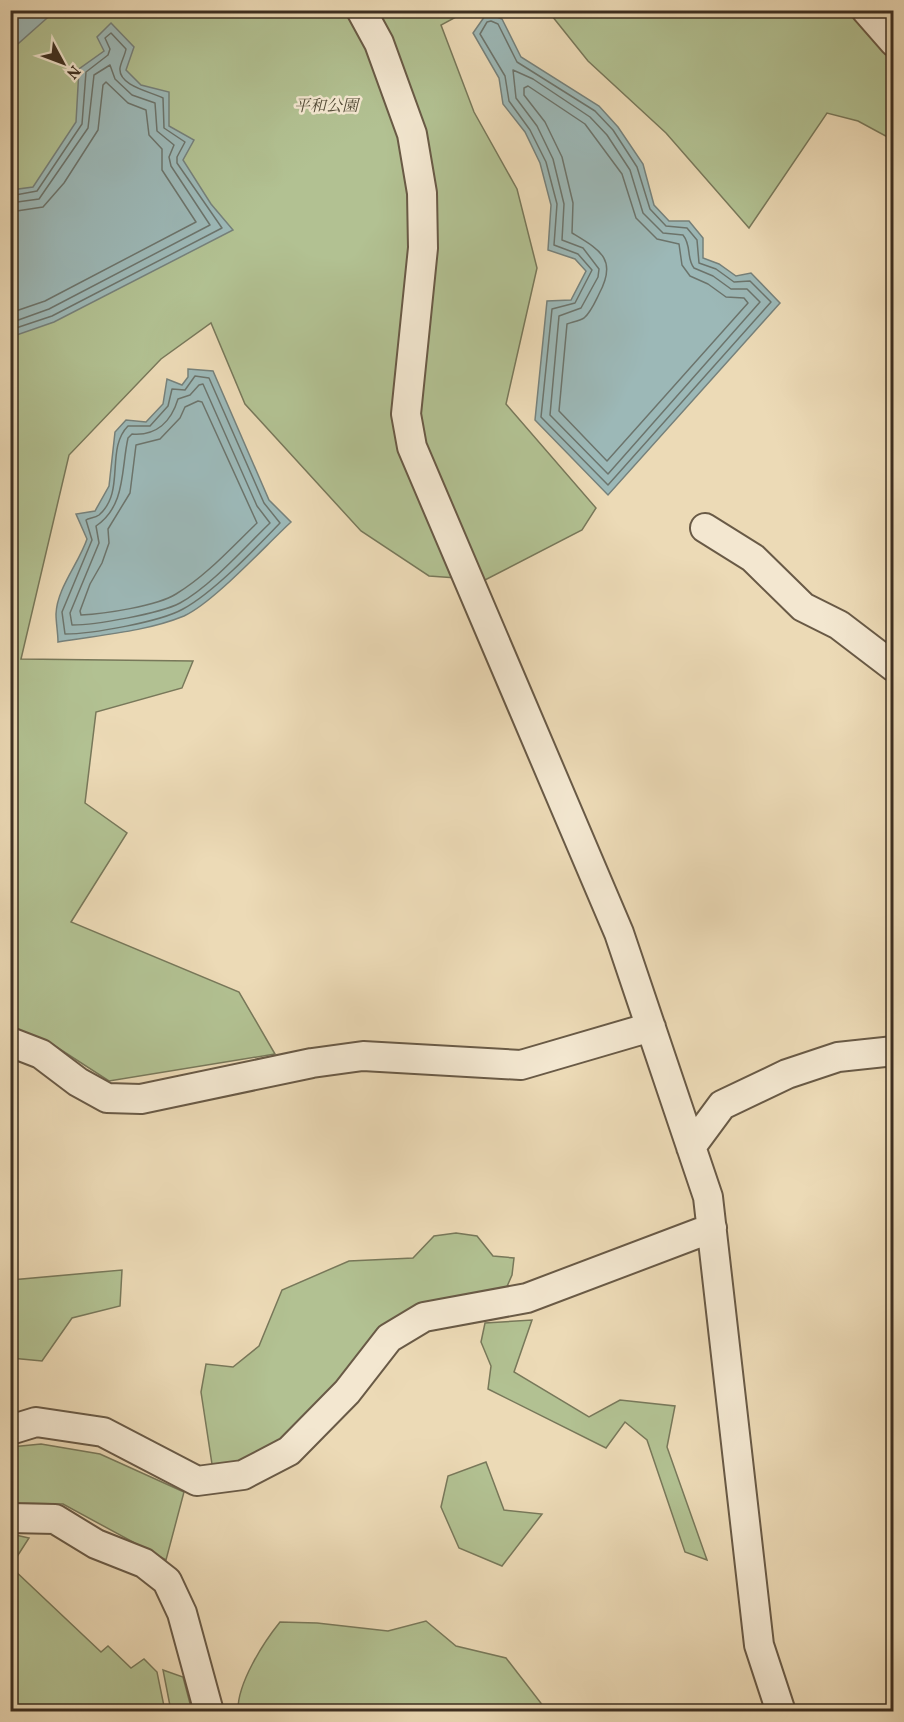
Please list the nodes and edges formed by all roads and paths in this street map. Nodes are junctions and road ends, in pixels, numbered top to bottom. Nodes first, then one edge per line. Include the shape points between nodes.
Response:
1 (361, 10) edge
2 (866, 10) edge
3 (894, 42) edge
4 (705, 528) dead end
5 (894, 667) edge
6 (651, 1027) junction
7 (10, 1042) edge
8 (894, 1051) edge
9 (691, 1147) junction
10 (712, 1228) junction
11 (10, 1430) edge
12 (10, 1518) edge
13 (209, 1712) edge
14 (781, 1712) edge

1 - 6 street via 379,43 409,125 422,193 423,248 406,414 412,447 619,933
2 - 3 street
4 - 5 street via 753,558 803,607 839,625
6 - 7 street via 521,1065 363,1056 141,1099 106,1098 41,1054
6 - 9 street
8 - 9 street via 838,1057 787,1074 722,1105
9 - 10 street via 708,1197
10 - 11 street via 527,1299 424,1317 388,1338 347,1392 289,1450 243,1475 197,1481 102,1432 36,1422
10 - 14 street via 759,1645
12 - 13 street via 55,1519 96,1544 144,1563 167,1581 182,1612

